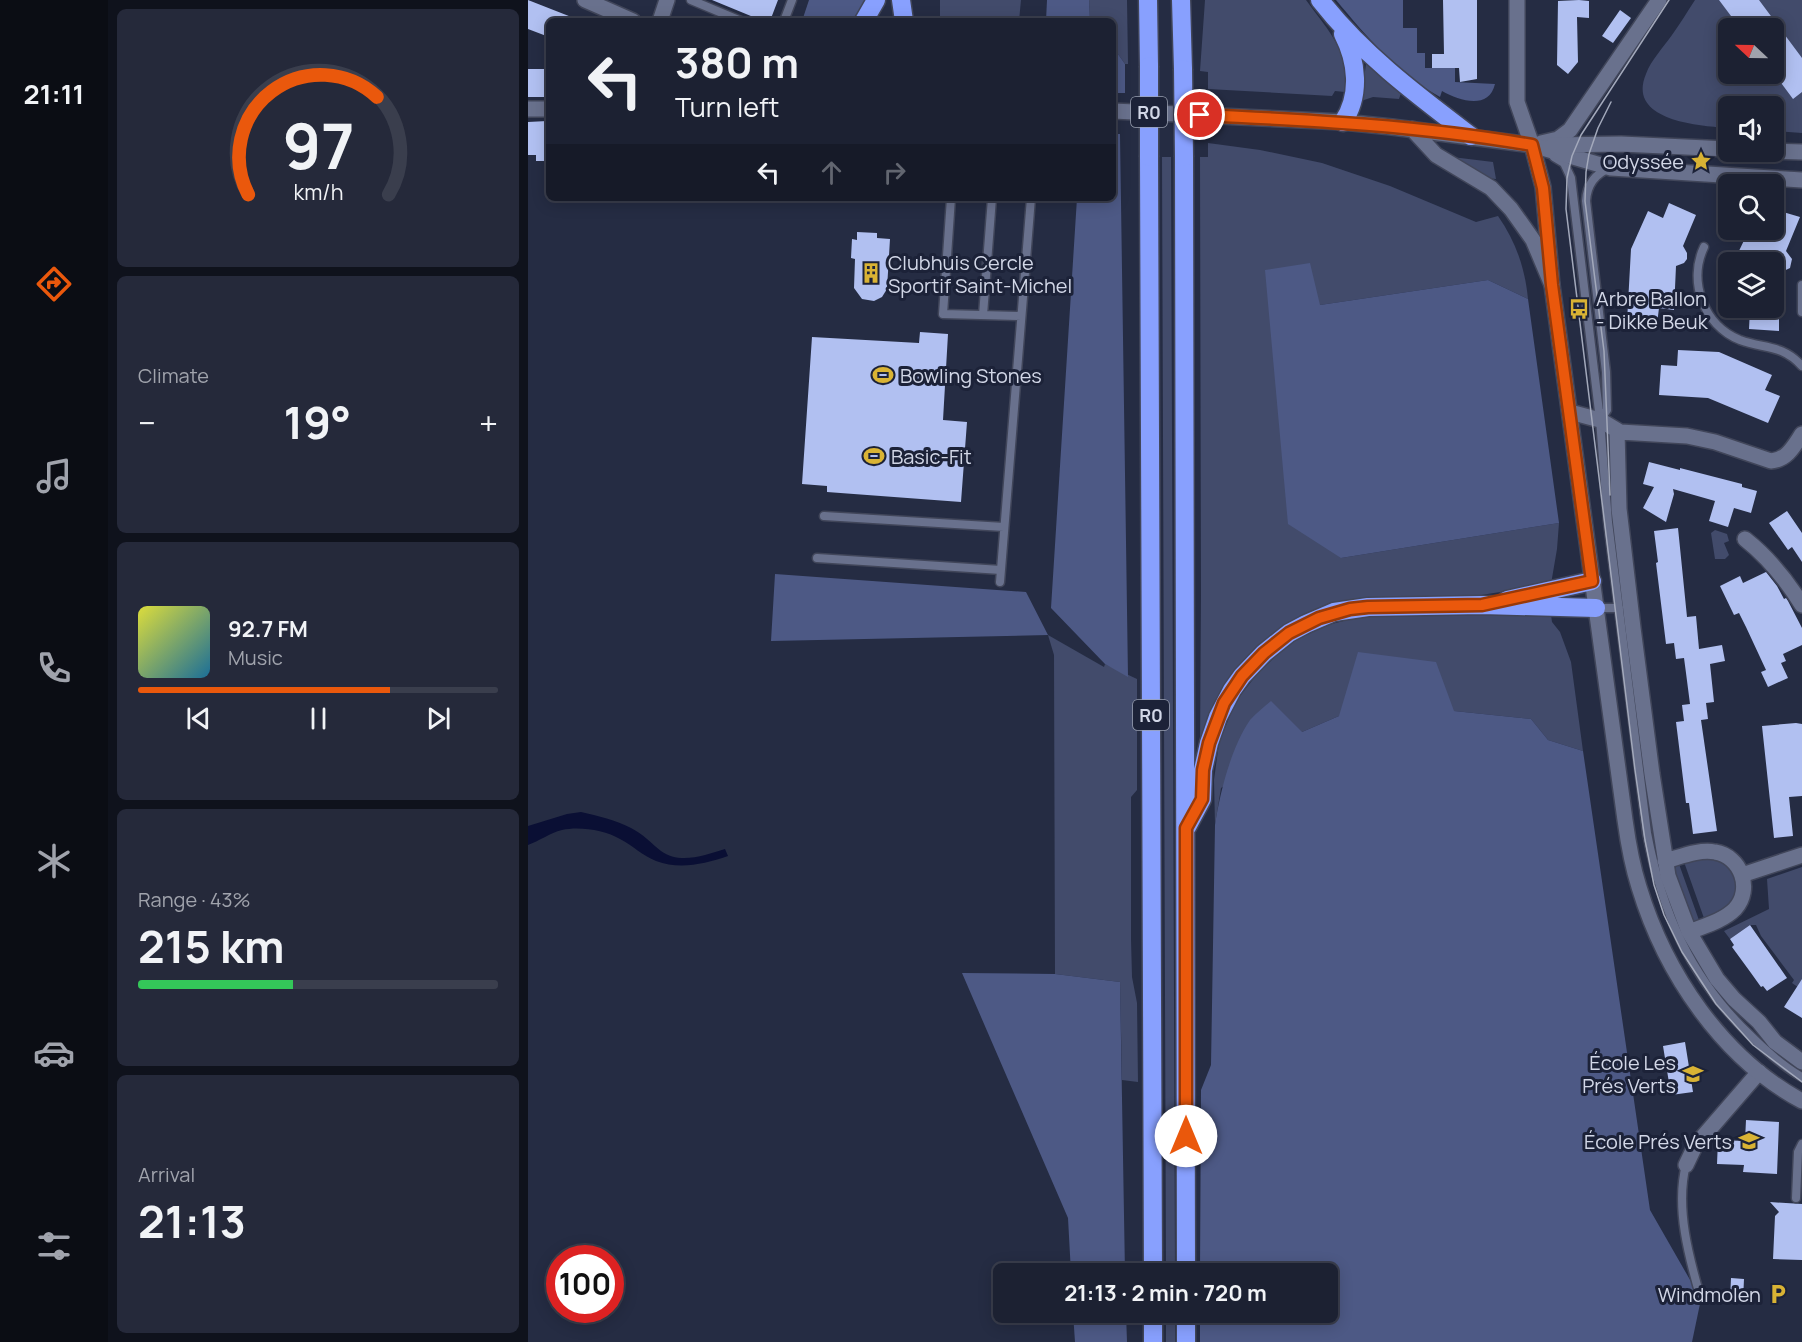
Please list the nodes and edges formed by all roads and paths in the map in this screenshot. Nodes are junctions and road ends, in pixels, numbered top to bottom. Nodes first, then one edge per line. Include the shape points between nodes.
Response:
1 (585, 0) edge
2 (667, 0) edge
3 (691, 0) edge
4 (792, 0) edge
5 (876, 0) edge
6 (901, 0) edge
7 (1181, 0) edge
8 (1320, 0) edge
9 (1517, 0) edge
10 (1659, 0) edge
11 (1147, 2) edge
12 (626, 18) edge
13 (661, 18) edge
14 (734, 18) edge
15 (785, 18) edge
16 (866, 18) edge
17 (903, 18) edge
18 (1338, 24) junction
19 (528, 109) edge
20 (546, 109) edge
21 (1116, 111) edge
22 (1343, 122) junction
23 (1412, 129) junction
24 (1471, 136) junction
25 (1532, 145) junction
26 (1718, 148) edge
27 (1784, 151) edge
28 (1802, 152) edge
29 (1611, 168) junction
30 (1802, 180) edge
31 (951, 201) edge
32 (992, 201) edge
33 (1030, 201) edge
34 (1704, 247) dead end
35 (1552, 285) junction
36 (1802, 285) edge
37 (1802, 312) edge
38 (983, 315) junction
39 (1021, 316) junction
40 (1802, 366) edge
41 (1569, 412) junction
42 (1600, 420) junction
43 (1617, 431) junction
44 (1802, 434) edge
45 (824, 516) dead end
46 (1004, 527) junction
47 (1745, 539) dead end
48 (817, 558) dead end
49 (1001, 570) junction
50 (1592, 581) junction
51 (1000, 582) dead end
52 (1482, 605) junction
53 (1802, 605) edge
54 (1596, 608) junction
55 (1619, 608) junction
56 (1186, 828) junction
57 (1802, 855) edge
58 (1665, 861) junction
59 (1742, 875) junction
60 (1689, 932) junction
61 (1802, 1062) edge
62 (1759, 1072) junction
63 (1802, 1077) edge
64 (1802, 1101) edge
65 (1802, 1144) edge
66 (1686, 1165) joint
67 (1796, 1198) dead end
68 (1153, 1263) edge
69 (1186, 1263) edge
70 (1701, 1299) dead end
71 (1153, 1323) edge
72 (1186, 1323) edge
73 (1153, 1342) edge
74 (1186, 1342) edge

1 - 12 street
2 - 13 street
3 - 14 lane
4 - 15 lane
5 - 16 highway
6 - 17 highway
7 - 56 highway, R0, bridge
8 - 18 highway
9 - 25 street via 1517,102
10 - 25 street via 1570,130 1558,139
11 - 68 highway, R0, bridge
18 - 22 highway via 1355,64 1353,98
18 - 24 highway via 1396,79
19 - 20 street
21 - 22 street
22 - 23 street
23 - 24 street
23 - 35 street via 1436,156 1491,188 1511,208 1533,240
24 - 25 street
25 - 26 street
25 - 29 street
25 - 35 street via 1543,188
25 - 42 lane via 1564,163 1571,178
27 - 28 street
29 - 30 street
29 - 42 lane via 1594,177 1586,201 1606,372 1607,410
31 - 38 lane via 943,314
32 - 38 lane
33 - 39 lane
34 - 40 lane via 1697,283 1715,322 1731,335 1781,350
35 - 41 street
36 - 37 lane
38 - 39 lane
39 - 46 lane
41 - 42 street
41 - 50 street
42 - 43 street
42 - 55 lane
43 - 44 street via 1695,437 1771,461 1785,456
43 - 58 street via 1619,510
45 - 46 lane
46 - 49 lane
47 - 53 street via 1782,575
48 - 49 lane
49 - 51 lane
50 - 52 highway
50 - 54 street
52 - 54 highway
52 - 56 highway via 1350,609 1306,624 1278,642 1242,676 1224,703 1209,743 1202,799
54 - 55 lane
54 - 62 street via 1630,852 1639,888 1655,932 1689,994 1733,1048
55 - 63 lane via 1647,833 1668,914 1684,950 1720,1004 1757,1042
56 - 69 highway, R0
57 - 59 street
58 - 59 street via 1716,852 1732,860
58 - 60 street
59 - 60 street via 1743,894 1734,910
60 - 61 street via 1725,990 1775,1042
62 - 64 street
62 - 66 street via 1695,1146
65 - 67 lane via 1798,1152
66 - 70 lane via 1686,1243
71 - 73 highway
72 - 74 highway

